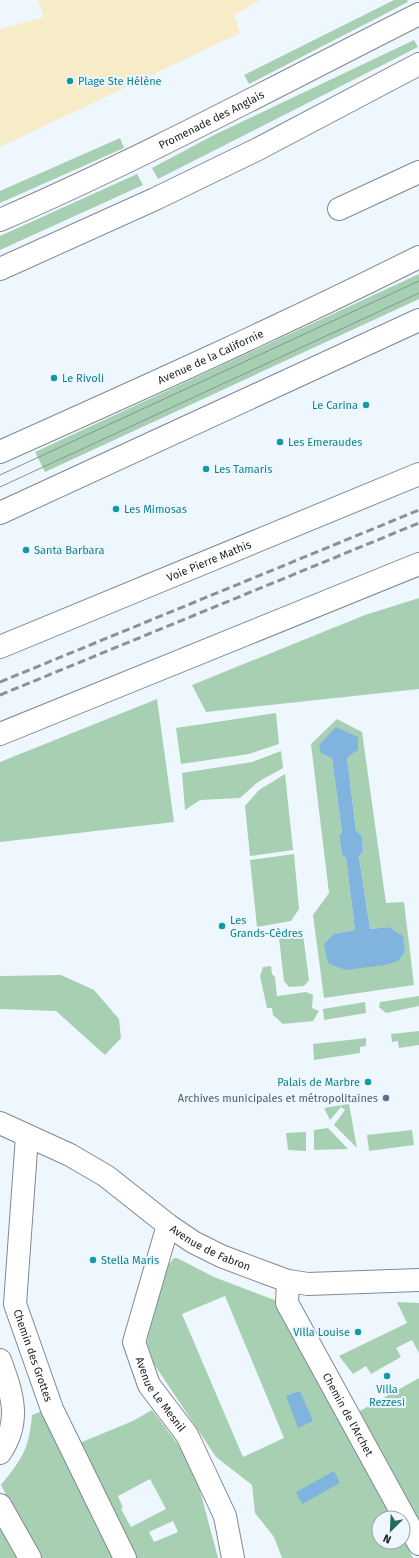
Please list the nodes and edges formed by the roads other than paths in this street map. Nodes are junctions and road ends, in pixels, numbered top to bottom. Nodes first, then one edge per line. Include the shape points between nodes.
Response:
1 (419, 14) edge
2 (419, 64) edge
3 (419, 172) edge
4 (339, 209) dead end
5 (0, 220) edge
6 (419, 257) edge
7 (0, 269) edge
8 (419, 320) edge
9 (0, 452) edge
10 (419, 474) edge
11 (0, 513) edge
12 (419, 564) edge
13 (0, 647) edge
14 (0, 734) edge
15 (0, 1123) edge
16 (0, 1136) edge
17 (27, 1136) junction
18 (168, 1225) junction
19 (419, 1280) edge
20 (288, 1281) junction
21 (0, 1360) edge
22 (0, 1453) edge
23 (0, 1505) edge
24 (419, 1544) edge
25 (30, 1558) edge
26 (125, 1558) edge
27 (233, 1558) edge

1 - 5 main road, Promenade des Anglais via 152,149
2 - 7 main road via 258,149
3 - 4 main road
6 - 9 main road, Avenue de la Californie via 86,415
8 - 11 main road
10 - 13 main road, Voie Pierre Mathis
12 - 14 main road
15 - 17 main road, Avenue de Fabron
16 - 17 main road, Avenue de Fabron
17 - 18 main road, Avenue de Fabron via 70,1155 106,1176
17 - 26 main road, Chemin des Grottes via 15,1304 52,1409
18 - 20 main road, Avenue de Fabron via 193,1242 221,1256
18 - 27 main road, Avenue Le Mesnil via 134,1342 149,1385 186,1435 225,1516
19 - 20 main road, Avenue de Fabron via 308,1284
20 - 24 main road, Chemin de l'Archet via 287,1303
21 - 22 main road via 11,1389 14,1410 11,1429
23 - 25 main road

